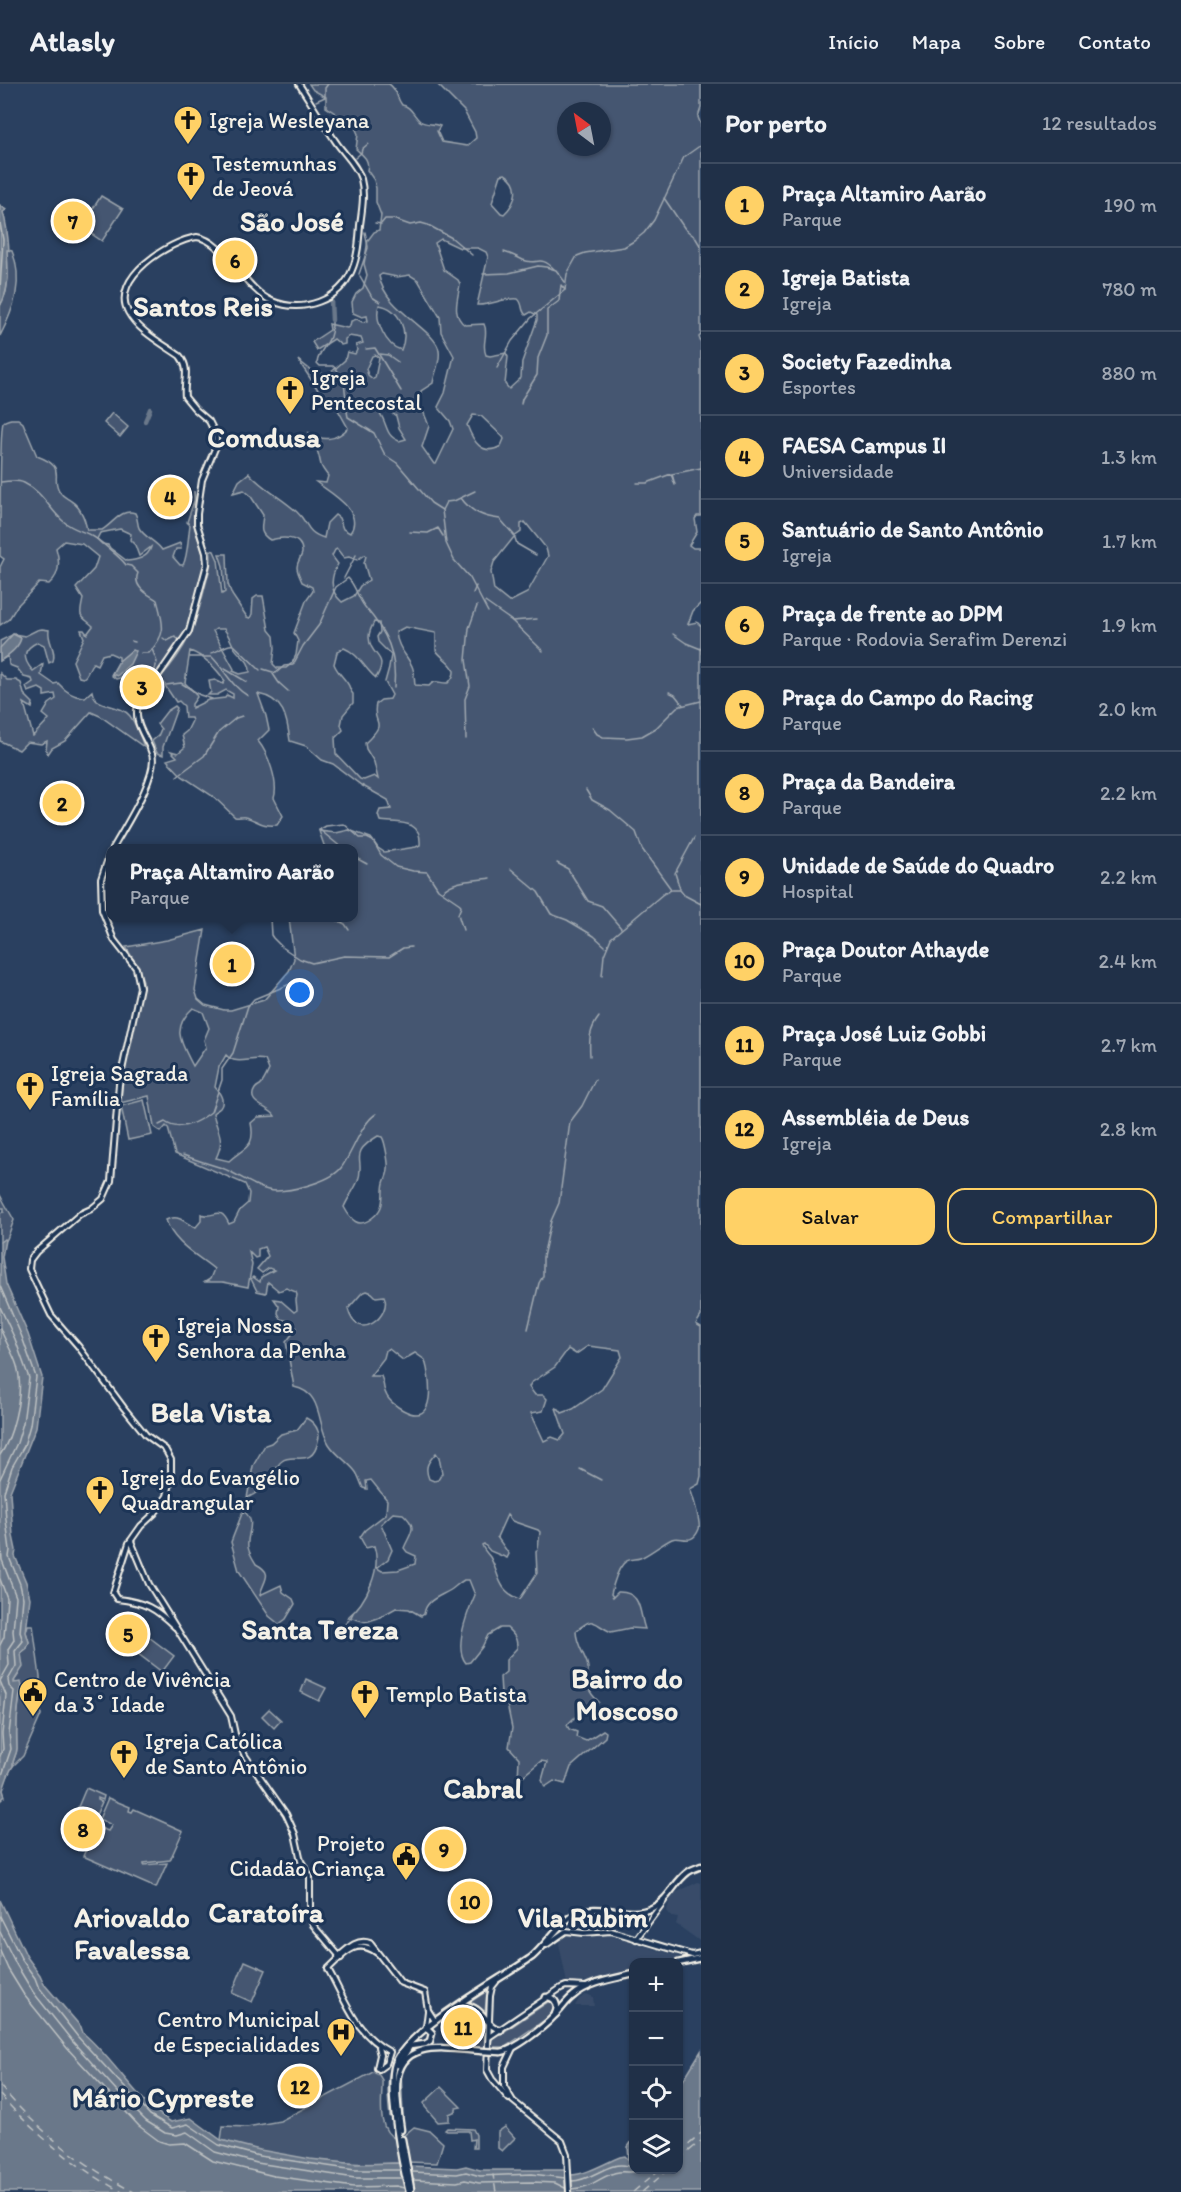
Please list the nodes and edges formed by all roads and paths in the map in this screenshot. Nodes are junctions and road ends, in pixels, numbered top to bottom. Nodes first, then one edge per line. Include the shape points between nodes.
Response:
1 (299, 84) edge
2 (116, 844) edge
3 (106, 866) edge
4 (106, 920) edge
5 (107, 922) edge
6 (133, 1536) junction
7 (136, 1551) junction
8 (157, 1595) junction
9 (151, 1607) junction
10 (176, 1627) junction
11 (701, 1866) edge
12 (664, 1901) junction
13 (365, 1935) dead end
14 (636, 1939) junction
15 (361, 1941) junction
16 (356, 1946) junction
17 (545, 1946) junction
18 (377, 1953) junction
19 (701, 1953) edge
20 (340, 1957) junction
21 (701, 1958) edge
22 (683, 1962) edge
23 (629, 1975) edge
24 (496, 1982) junction
25 (586, 1987) junction
26 (546, 1997) junction
27 (461, 2004) junction
28 (428, 2010) junction
29 (554, 2016) junction
30 (488, 2021) junction
31 (435, 2022) junction
32 (426, 2027) junction
33 (501, 2030) junction
34 (488, 2040) junction
35 (378, 2047) junction
36 (514, 2047) junction
37 (396, 2085) junction
38 (396, 2099) junction
39 (531, 2116) junction
40 (550, 2137) dead end
41 (558, 2137) junction
42 (410, 2192) edge
43 (569, 2192) edge

1 - 2 main road via 361,179 363,203 355,263 348,279 333,294 313,304 273,302 203,238 188,240 142,266 123,296 134,322 182,358 187,374 185,397 214,427 217,439 202,480 197,514 207,564 189,631 138,705 137,719 152,753 152,772
3 - 4 main road via 101,879
5 - 6 main road via 114,940 135,968 140,987 119,1084 111,1181 103,1199 41,1248 30,1260 29,1269 56,1323 146,1435 168,1452 172,1470 167,1496
6 - 7 main road
6 - 7 main road
6 - 9 main road via 113,1594 117,1599
7 - 8 main road
8 - 9 main road via 158,1602
8 - 10 main road
9 - 10 main road
10 - 20 main road via 231,1716 243,1754 291,1822 310,1876 313,1925
11 - 12 main road via 687,1872
12 - 14 main road
12 - 17 main road via 641,1912 577,1912
13 - 15 main road
14 - 17 main road via 611,1931 566,1931
14 - 19 main road via 692,1955
15 - 16 main road
15 - 18 main road via 370,1943
15 - 20 main road
16 - 18 main road via 366,1946
16 - 20 main road
17 - 24 main road
18 - 28 main road via 401,1983 425,1992
20 - 35 main road via 330,1967 351,2017
21 - 22 main road
23 - 25 main road
24 - 27 main road
24 - 30 main road via 491,1990
25 - 26 main road via 566,1986
25 - 29 main road
26 - 29 main road via 556,2001
26 - 33 main road
27 - 30 main road via 478,2009
27 - 31 main road
28 - 31 main road
28 - 32 main road
29 - 36 main road
30 - 33 main road
30 - 34 main road
31 - 32 main road
32 - 37 main road via 432,2033 431,2040 407,2049 397,2070
32 - 38 main road via 399,2054 393,2072
33 - 34 main road
34 - 39 main road via 489,2074 513,2103
35 - 35 main road via 390,2055 386,2064 378,2068
36 - 37 main road, bridge via 501,2052 424,2049 408,2056 400,2067
36 - 39 main road via 504,2067 503,2081 509,2096
37 - 38 main road
38 - 42 main road
39 - 41 main road
40 - 41 main road
41 - 43 main road via 564,2145

